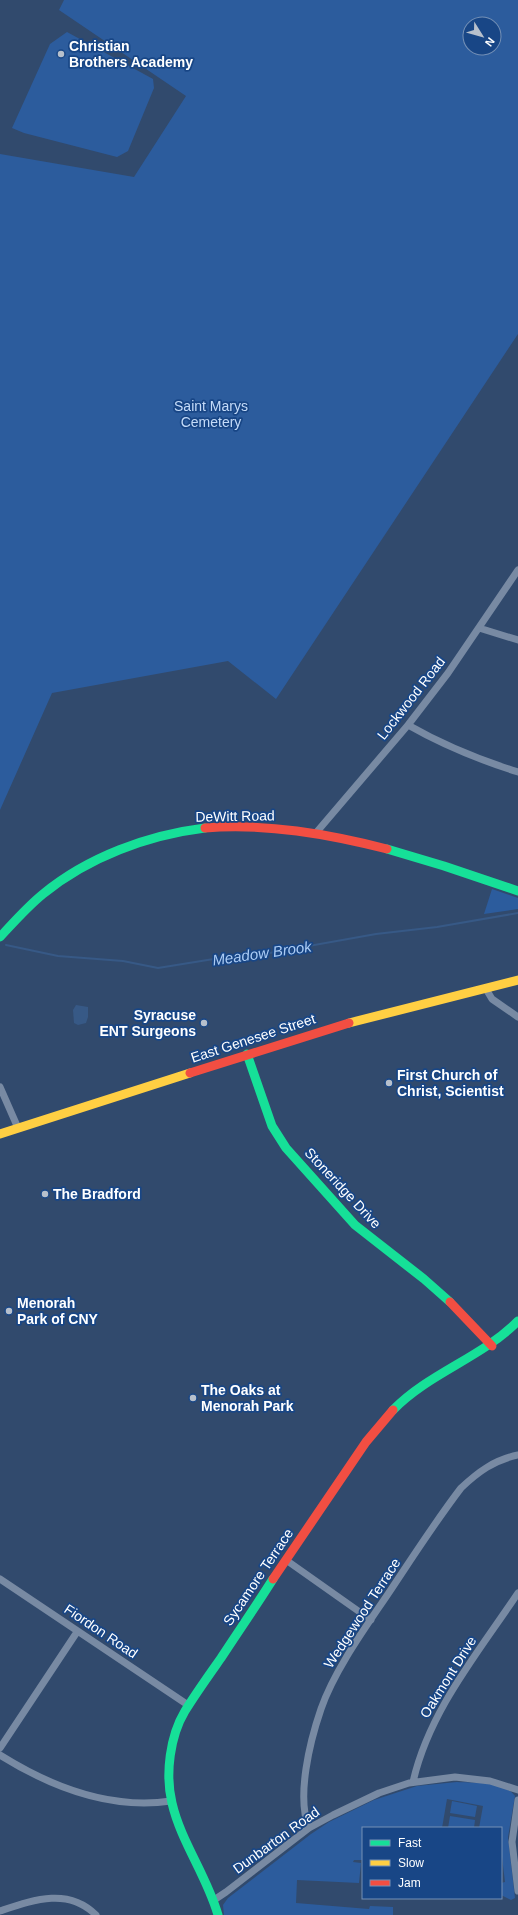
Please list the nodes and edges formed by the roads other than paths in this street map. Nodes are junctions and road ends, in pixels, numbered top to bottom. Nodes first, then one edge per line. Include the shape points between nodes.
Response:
1 (518, 570) edge
2 (479, 628) junction
3 (518, 640) edge
4 (408, 725) junction
5 (518, 772) edge
6 (315, 834) junction
7 (518, 891) edge
8 (0, 938) edge
9 (518, 980) edge
10 (486, 989) junction
11 (518, 1017) edge
12 (247, 1054) junction
13 (0, 1087) edge
14 (18, 1128) junction
15 (0, 1134) edge
16 (518, 1321) edge
17 (492, 1346) junction
18 (518, 1455) edge
19 (286, 1560) junction
20 (0, 1579) edge
21 (518, 1593) edge
22 (371, 1620) junction
23 (77, 1632) junction
24 (188, 1705) junction
25 (0, 1748) edge
26 (0, 1755) edge
27 (413, 1782) junction
28 (518, 1790) edge
29 (518, 1800) edge
30 (171, 1801) junction
31 (309, 1828) junction
32 (515, 1841) edge
33 (518, 1891) edge
34 (214, 1900) junction
35 (0, 1911) edge
36 (96, 1915) edge
37 (218, 1915) edge

1 - 2 street, Lockwood Road
2 - 3 street
2 - 4 street, Lockwood Road
4 - 5 street via 433,739
4 - 6 street, Lockwood Road
6 - 7 street, DeWitt Road via 458,869
6 - 8 street, DeWitt Road via 251,826 206,828 167,835 129,847 60,882 21,913
9 - 10 street, East Genesee Street
10 - 11 street via 492,999
10 - 12 street, East Genesee Street via 337,1026
12 - 14 street, East Genesee Street
12 - 17 street, Stoneridge Drive via 269,1119 286,1148 355,1225 424,1279
13 - 14 street
14 - 15 street, East Genesee Street
16 - 17 street, Sycamore Terrace
17 - 19 street, Sycamore Terrace via 435,1377 391,1410 366,1442
18 - 22 street, Wedgewood Terrace via 494,1462 478,1472 461,1488
19 - 22 street
19 - 24 street, Sycamore Terrace
20 - 23 street, Fiordon Road
21 - 27 street, Oakmont Drive via 446,1700 430,1729
22 - 31 street, Wedgewood Terrace via 333,1682 321,1709 307,1764 304,1801 305,1820
23 - 24 street, Fiordon Road
23 - 25 street
24 - 30 street, Sycamore Terrace via 174,1737 169,1760
26 - 30 street via 27,1772 77,1793 136,1802
27 - 28 street, Dunbarton Road via 462,1778 490,1781
27 - 31 street, Dunbarton Road via 379,1793
29 - 32 street
30 - 34 street, Sycamore Terrace
31 - 34 street, Dunbarton Road
32 - 33 street
34 - 37 street, Sycamore Terrace
35 - 36 street via 32,1901 59,1898 72,1899

